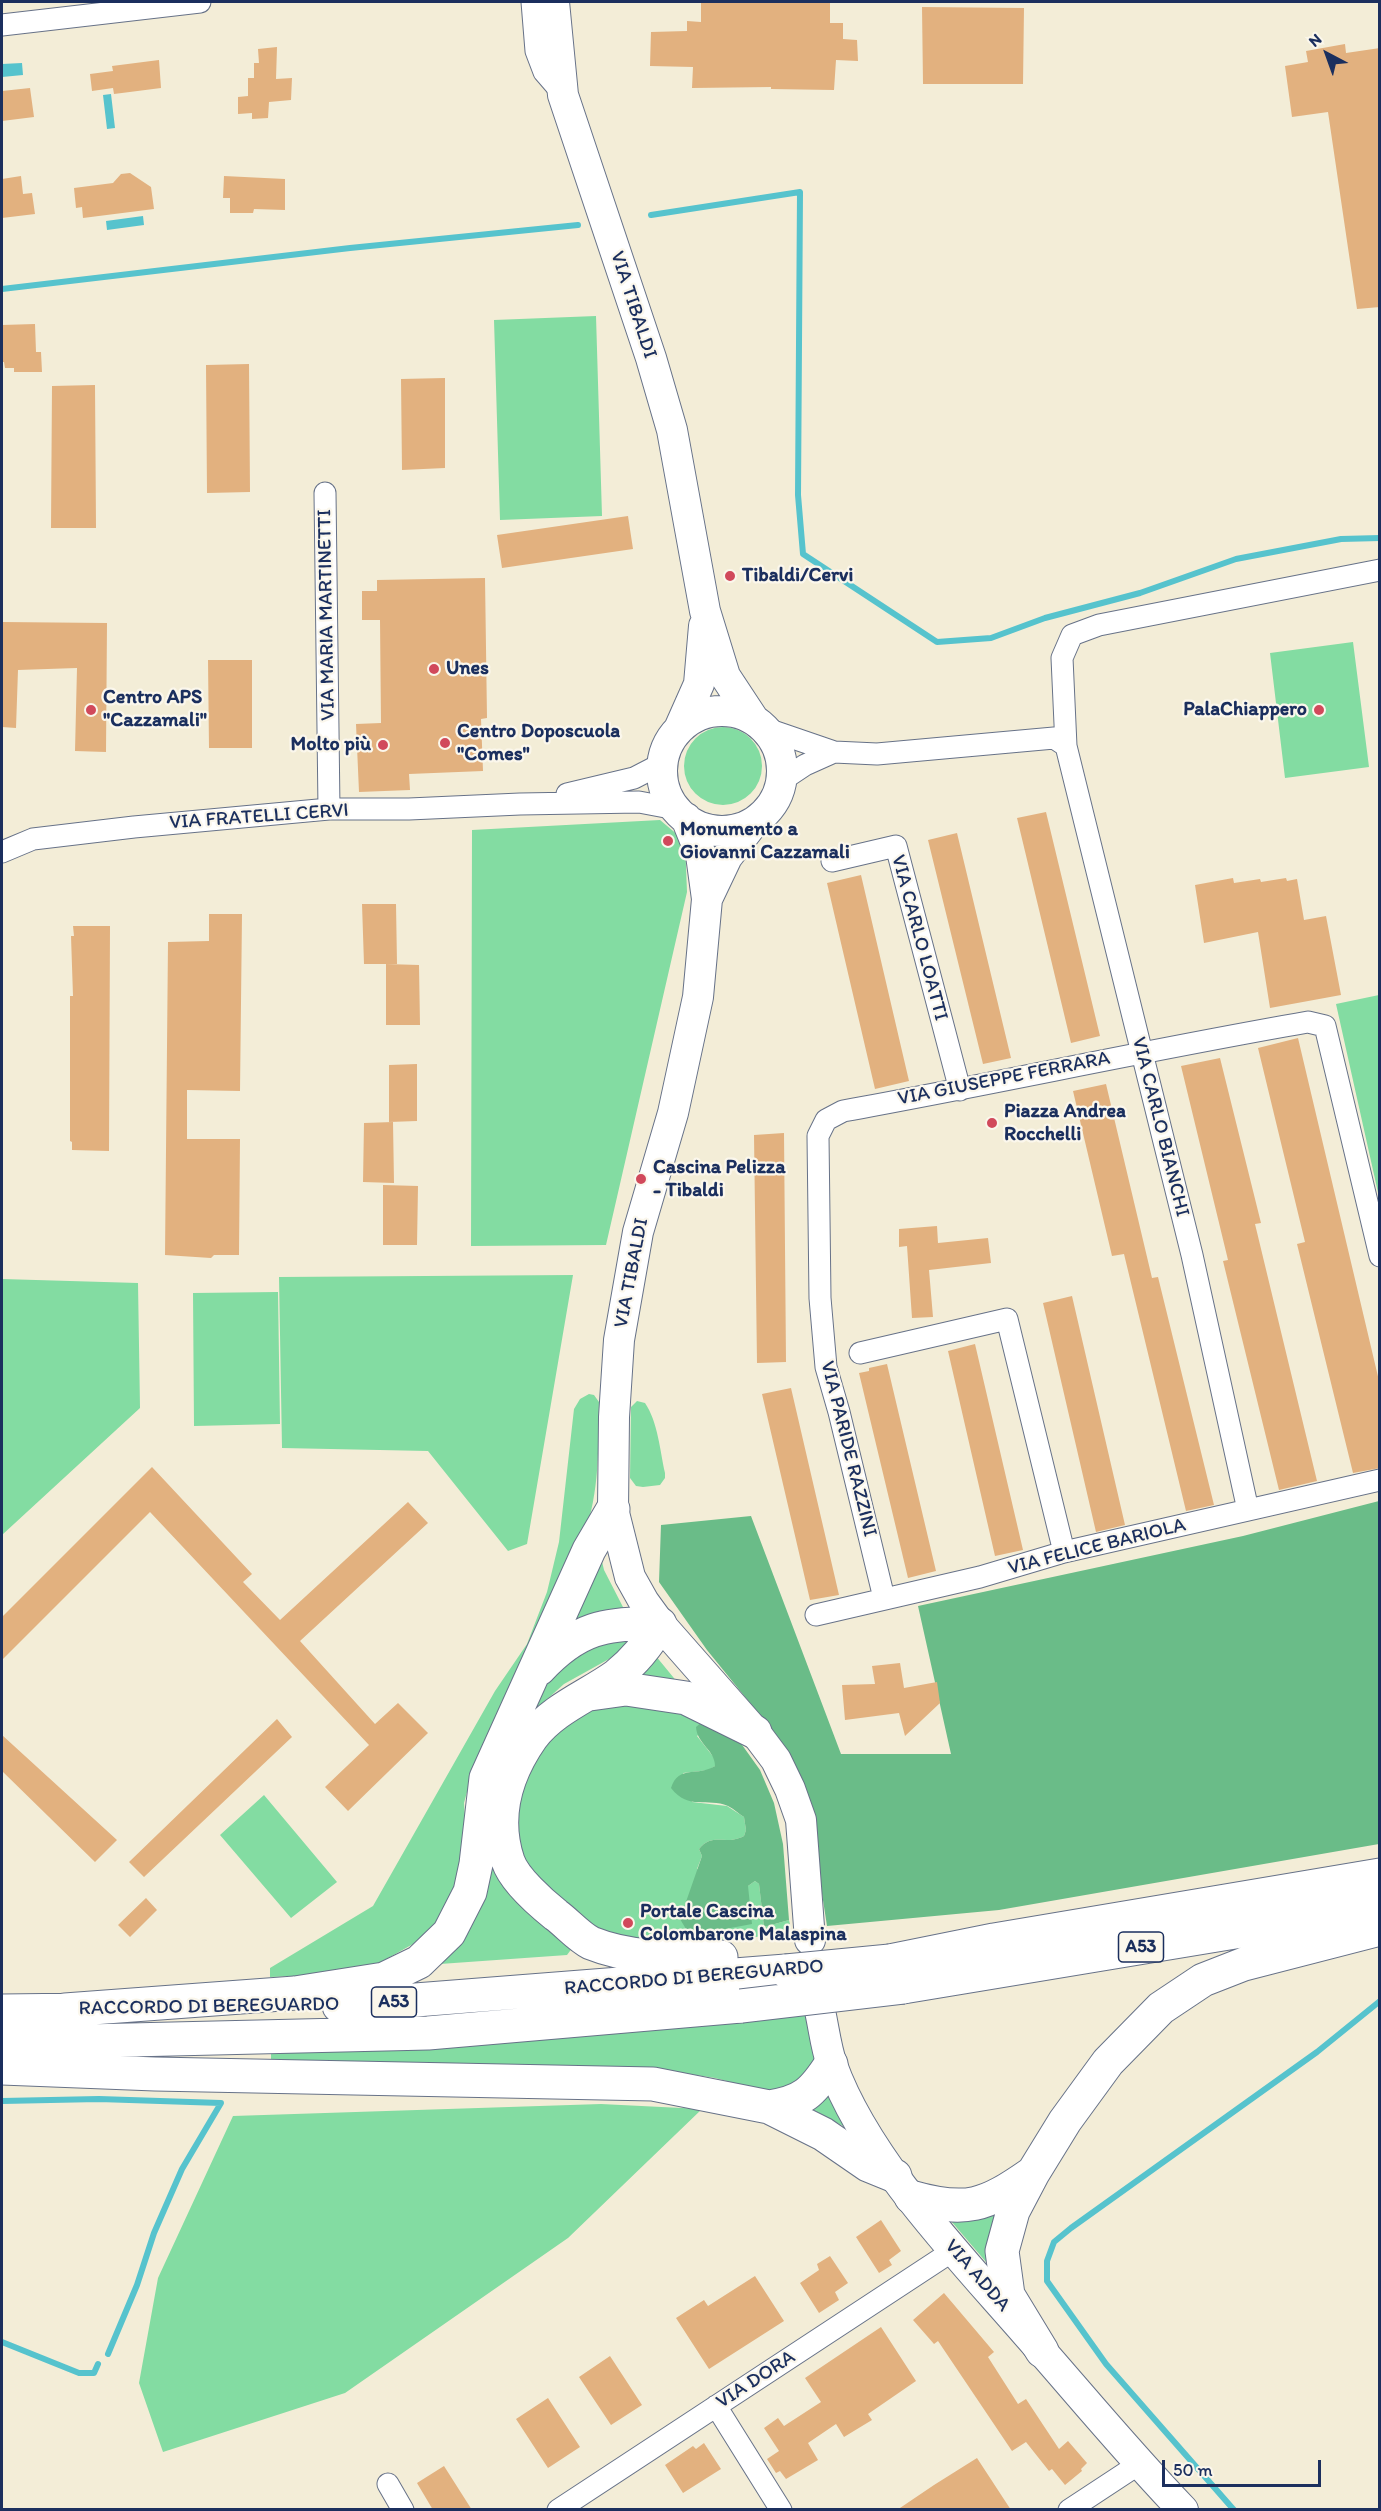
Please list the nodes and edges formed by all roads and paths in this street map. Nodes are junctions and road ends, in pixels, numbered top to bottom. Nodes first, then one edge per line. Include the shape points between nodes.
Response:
1 (200, 2) edge
2 (531, 2) edge
3 (554, 2) edge
4 (2, 25) edge
5 (563, 95) junction
6 (325, 493) dead end
7 (1380, 570) edge
8 (705, 611) junction
9 (759, 724) junction
10 (679, 729) junction
11 (1066, 746) junction
12 (834, 753) junction
13 (663, 763) junction
14 (781, 781) junction
15 (520, 804) junction
16 (330, 809) junction
17 (681, 814) junction
18 (753, 822) junction
19 (2, 852) edge
20 (832, 861) dead end
21 (707, 899) junction
22 (1140, 1052) junction
23 (960, 1090) junction
24 (826, 1120) joint
25 (1380, 1256) edge
26 (860, 1353) dead end
27 (1380, 1480) edge
28 (613, 1509) junction
29 (1248, 1510) junction
30 (1064, 1552) junction
31 (884, 1598) junction
32 (816, 1615) dead end
33 (660, 1624) junction
34 (529, 1679) junction
35 (585, 1695) junction
36 (754, 1732) junction
37 (1380, 1875) edge
38 (1380, 1908) edge
39 (1380, 1929) edge
40 (793, 1956) junction
41 (893, 1965) junction
42 (65, 2010) junction
43 (2, 2011) edge
44 (820, 2011) dead end
45 (2, 2043) edge
46 (831, 2064) junction
47 (2, 2068) edge
48 (769, 2107) junction
49 (1033, 2173) junction
50 (903, 2187) junction
51 (954, 2250) junction
52 (1042, 2350) junction
53 (717, 2406) junction
54 (1139, 2464) junction
55 (388, 2484) dead end
56 (403, 2510) edge
57 (558, 2510) edge
58 (781, 2510) edge
59 (1069, 2510) edge
60 (1183, 2510) edge

1 - 4 street
2 - 5 street via 536,51 544,72
3 - 5 street, VIA TIBALDI
5 - 8 street, VIA TIBALDI via 672,430
6 - 16 street, VIA MARIA MARTINETTI
7 - 11 street, VIA CARLO BIANCHI via 1099,625 1072,635 1062,658
8 - 9 street, VIA TIBALDI via 725,676
8 - 10 street, VIA TIBALDI via 699,684
9 - 10 street via 735,712 715,711 696,717
9 - 12 street
9 - 14 street via 771,736 781,758
10 - 13 street via 668,744
11 - 12 street via 1054,738 876,754
11 - 22 street, VIA CARLO BIANCHI
12 - 14 street
13 - 15 street, VIA FRATELLI CERVI via 634,778
13 - 17 street via 664,787
14 - 18 street via 772,804
15 - 16 street, VIA FRATELLI CERVI via 410,810
15 - 17 street, VIA FRATELLI CERVI via 639,802
16 - 19 street, VIA FRATELLI CERVI via 33,839
17 - 18 street via 707,829 719,831
17 - 21 street, VIA TIBALDI via 701,855
18 - 21 street, VIA TIBALDI via 727,857
20 - 23 street, VIA CARLO LOATTI via 896,846
21 - 28 street, VIA TIBALDI via 698,997 673,1113 638,1232 619,1340
22 - 23 street, VIA GIUSEPPE FERRARA
22 - 25 street, VIA GIUSEPPE FERRARA via 1308,1022 1325,1026
22 - 29 street, VIA CARLO BIANCHI via 1192,1255
23 - 24 street, VIA GIUSEPPE FERRARA via 843,1111
24 - 31 street, VIA PARIDE RAZZINI via 818,1136 820,1298 826,1367
26 - 30 street via 1007,1319
27 - 29 street, VIA FELICE BARIOLA
28 - 33 street, VIA TIBALDI via 630,1577
28 - 34 highway
29 - 30 street, VIA FELICE BARIOLA
30 - 31 street, VIA FELICE BARIOLA via 980,1577
31 - 32 street, VIA FELICE BARIOLA
33 - 34 highway via 624,1623 595,1629 570,1641
33 - 35 highway via 648,1646 633,1661
33 - 36 street, VIA TIBALDI
34 - 42 highway via 486,1778 470,1892 449,1933 419,1962 384,1979 295,1993
35 - 36 highway via 626,1689 686,1698
35 - 40 highway via 557,1713 534,1736 510,1772 500,1815 508,1862 534,1897 589,1942 638,1957
36 - 40 street via 776,1761 801,1820
37 - 41 highway, RACCORDO DI BEREGUARDO / A53 via 994,1940
38 - 41 highway, RACCORDO DI BEREGUARDO / A53
39 - 49 highway via 1244,1964 1203,1980 1161,2008 1108,2062
40 - 41 highway, RACCORDO DI BEREGUARDO / A53, bridge
40 - 42 highway, RACCORDO DI BEREGUARDO / A53 via 300,2008
41 - 45 highway, RACCORDO DI BEREGUARDO / A53, bridge via 741,2006 428,2033
42 - 43 highway, RACCORDO DI BEREGUARDO / A53
44 - 46 street, VIA ADDA
46 - 48 highway via 808,2093 792,2104
46 - 50 street, VIA ADDA via 870,2139
47 - 48 highway via 653,2084
48 - 50 highway via 823,2134
49 - 50 highway via 1004,2193 973,2206 939,2205
49 - 52 highway via 1013,2211 1002,2251 1008,2295
50 - 51 street, VIA ADDA
51 - 52 street, VIA ADDA
51 - 53 street, VIA DORA
52 - 54 street, VIA ADDA
53 - 57 street, VIA DORA
53 - 58 street
54 - 59 street
54 - 60 street, VIA ADDA
55 - 56 street

